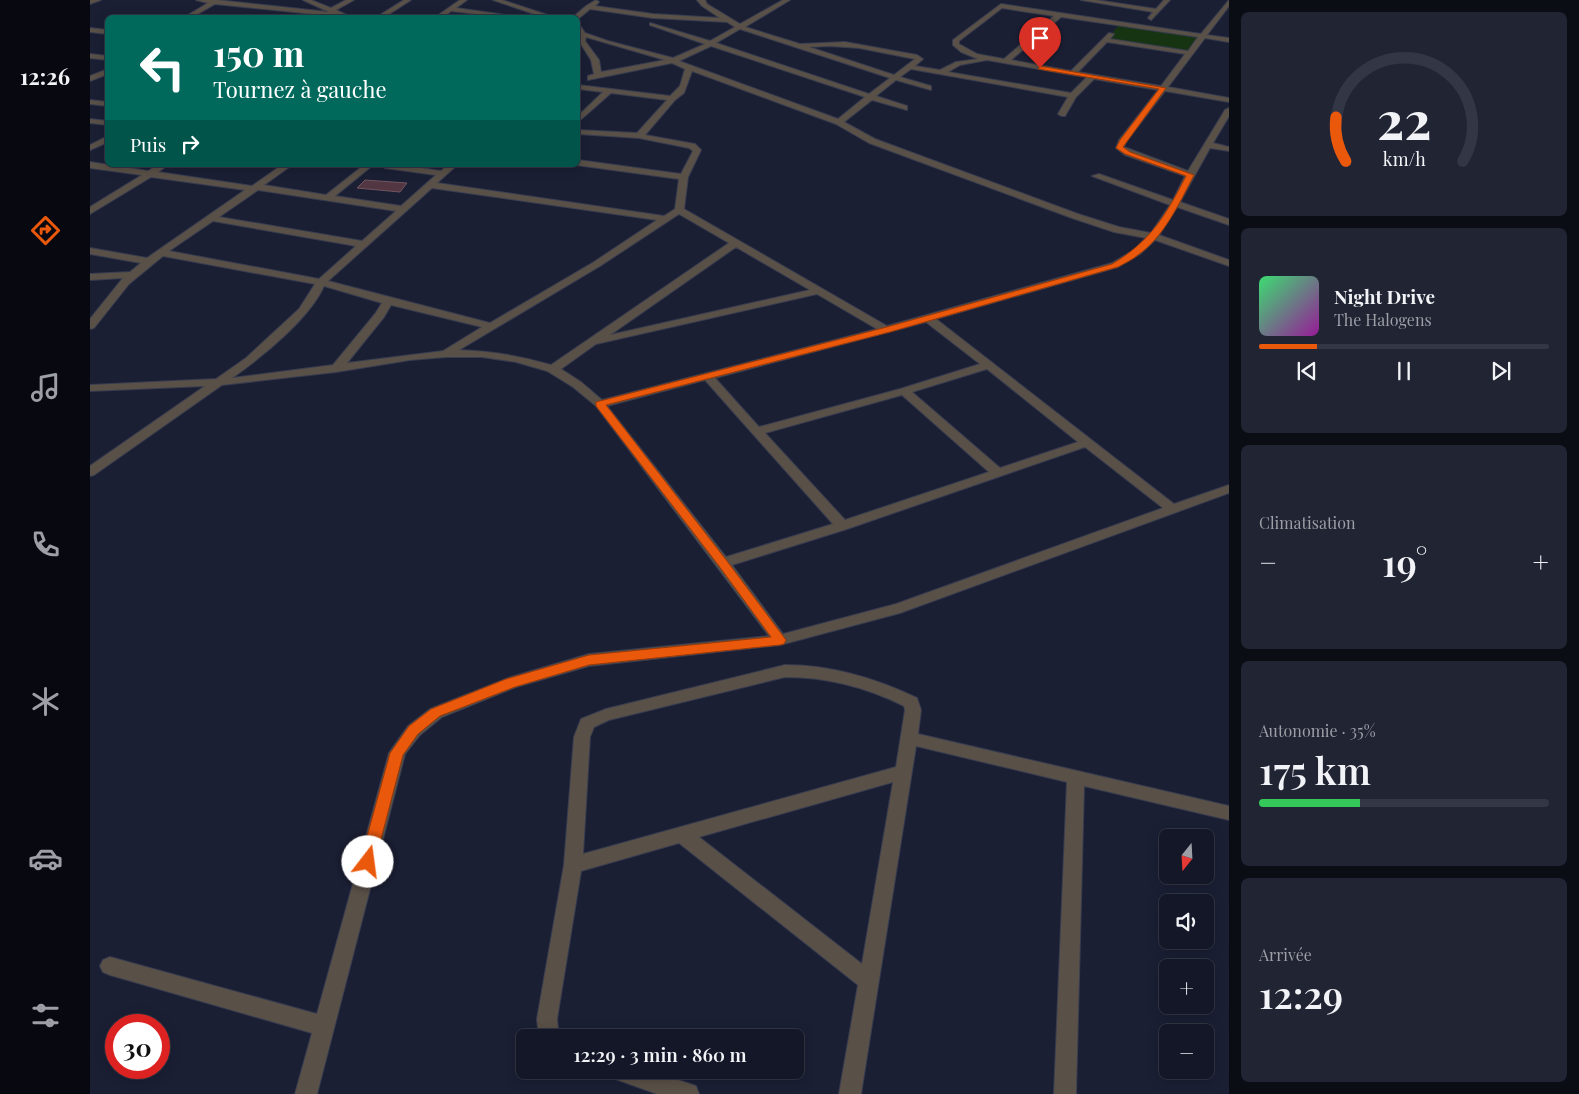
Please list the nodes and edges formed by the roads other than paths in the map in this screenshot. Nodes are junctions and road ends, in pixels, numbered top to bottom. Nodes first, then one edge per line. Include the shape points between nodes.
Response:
1 (98, 0) edge
2 (199, 0) edge
3 (304, 0) edge
4 (351, 0) edge
5 (408, 0) edge
6 (464, 0) edge
7 (496, 0) edge
8 (600, 0) edge
9 (787, 0) edge
10 (1084, 0) edge
11 (1167, 0) edge
12 (216, 1) edge
13 (705, 1) edge
14 (90, 2) edge
15 (1229, 2) edge
16 (528, 4) dead end
17 (588, 7) junction
18 (519, 8) junction
19 (284, 9) junction
20 (449, 10) junction
21 (1226, 10) edge
22 (1157, 11) junction
23 (333, 14) edge
24 (191, 15) edge
25 (383, 15) edge
26 (442, 15) edge
27 (493, 15) edge
28 (504, 15) edge
29 (544, 15) edge
30 (579, 15) edge
31 (1059, 15) junction
32 (729, 20) junction
33 (1120, 23) junction
34 (652, 24) dead end
35 (740, 27) junction
36 (1143, 27) junction
37 (580, 29) edge
38 (90, 30) edge
39 (105, 32) edge
40 (583, 34) junction
41 (1203, 36) junction
42 (1105, 40) junction
43 (1229, 40) edge
44 (710, 44) junction
45 (798, 46) junction
46 (1190, 54) junction
47 (90, 56) edge
48 (105, 58) edge
49 (675, 60) junction
50 (997, 60) junction
51 (1006, 61) junction
52 (910, 67) junction
53 (689, 68) junction
54 (942, 72) junction
55 (1073, 72) junction
56 (94, 75) edge
57 (598, 75) junction
58 (1093, 76) junction
59 (894, 78) junction
60 (90, 79) edge
61 (587, 79) dead end
62 (580, 87) edge
63 (928, 88) dead end
64 (1163, 88) junction
65 (610, 90) junction
66 (105, 96) edge
67 (1073, 96) junction
68 (869, 97) junction
69 (672, 98) junction
70 (1229, 100) edge
71 (92, 102) edge
72 (105, 104) edge
73 (904, 108) dead end
74 (1229, 110) edge
75 (1062, 114) dead end
76 (580, 118) edge
77 (90, 120) edge
78 (105, 122) edge
79 (839, 122) junction
80 (1226, 123) edge
81 (580, 132) edge
82 (639, 136) junction
83 (103, 144) edge
84 (1208, 145) junction
85 (90, 148) edge
86 (1229, 149) edge
87 (580, 163) edge
88 (90, 165) edge
89 (161, 167) edge
90 (285, 167) edge
91 (367, 167) edge
92 (397, 167) edge
93 (451, 167) edge
94 (150, 174) junction
95 (443, 174) junction
96 (1190, 175) junction
97 (1096, 176) dead end
98 (684, 177) junction
99 (431, 185) junction
100 (255, 188) junction
101 (328, 198) junction
102 (1175, 204) junction
103 (92, 208) edge
104 (403, 209) junction
105 (678, 210) junction
106 (212, 218) junction
107 (666, 219) junction
108 (1229, 222) edge
109 (1153, 236) junction
110 (735, 243) junction
111 (364, 244) junction
112 (90, 251) edge
113 (162, 253) junction
114 (149, 261) junction
115 (1229, 263) edge
116 (133, 275) junction
117 (90, 277) edge
118 (321, 282) junction
119 (819, 291) junction
120 (388, 301) junction
121 (928, 318) junction
122 (90, 326) edge
123 (490, 326) junction
124 (886, 330) junction
125 (592, 342) junction
126 (445, 354) junction
127 (988, 366) junction
128 (336, 369) junction
129 (552, 370) junction
130 (707, 376) junction
131 (218, 381) junction
132 (90, 388) edge
133 (904, 391) junction
134 (600, 404) junction
135 (757, 430) junction
136 (1086, 443) junction
137 (90, 472) edge
138 (998, 473) junction
139 (1229, 489) edge
140 (1172, 509) junction
141 (842, 526) junction
142 (723, 563) junction
143 (780, 640) junction
144 (909, 738) junction
145 (903, 772) junction
146 (1076, 778) junction
147 (1229, 813) edge
148 (683, 835) junction
149 (573, 865) junction
150 (110, 966) dead end
151 (869, 982) junction
152 (324, 1026) junction
153 (548, 1029) edge
154 (644, 1079) edge
155 (306, 1094) edge
156 (688, 1094) edge
157 (850, 1094) edge
158 (1065, 1094) edge

1 - 14 street
2 - 12 street
3 - 19 street
3 - 23 street
4 - 23 street
5 - 25 street
6 - 20 street
7 - 18 street
8 - 17 street
9 - 35 street
10 - 22 street
11 - 22 street
12 - 19 street
12 - 24 street
13 - 32 street via 704,5
15 - 21 street
16 - 18 street
17 - 30 street
17 - 32 street via 675,18
18 - 28 street
18 - 29 street
19 - 23 street
20 - 26 street
20 - 27 street
21 - 41 street
22 - 36 street
31 - 33 street
31 - 50 street via 1001,6 956,40 956,45 964,51
31 - 51 street
32 - 35 street
33 - 36 street
33 - 42 street
34 - 44 street
35 - 44 street
35 - 45 street
36 - 41 street
37 - 40 street
38 - 39 street
40 - 49 street
40 - 57 street via 582,41 595,60
41 - 43 street
41 - 46 street
42 - 46 street
42 - 55 street
44 - 49 street
44 - 68 street
45 - 52 street via 836,43 920,59
45 - 59 street
46 - 64 street
47 - 48 street
49 - 53 street
49 - 57 street
50 - 51 street
50 - 54 street via 958,63
51 - 55 street
52 - 54 street
52 - 59 street
53 - 69 street via 684,86
53 - 79 street
54 - 67 street
55 - 58 street
56 - 60 street
57 - 61 street
58 - 64 street
58 - 67 street
59 - 63 street
59 - 68 street
62 - 65 street
64 - 70 street
64 - 96 street via 1120,148
65 - 69 street
65 - 76 street
66 - 71 street
67 - 75 street
68 - 73 street
68 - 79 street
69 - 82 street
71 - 72 street
74 - 80 street
77 - 78 street
79 - 109 street via 872,141 1075,216 1117,230
80 - 84 street
81 - 82 street
82 - 98 street via 683,143 697,150
83 - 85 street
84 - 86 street
84 - 96 street
87 - 98 street
88 - 94 street
89 - 94 street
90 - 100 street
91 - 101 street
92 - 95 street
93 - 95 street
94 - 100 street
94 - 103 street
95 - 99 street
96 - 102 street
97 - 102 street
98 - 105 street
99 - 104 street
99 - 107 street
100 - 101 street
100 - 106 street
101 - 104 street
102 - 108 street
102 - 109 street
104 - 111 street
105 - 107 street
105 - 110 street
106 - 111 street
106 - 113 street
107 - 123 street via 597,264
109 - 115 street
109 - 121 street via 1137,252 1115,266
110 - 119 street
110 - 125 street
111 - 118 street
112 - 114 street
113 - 114 street
113 - 118 street
114 - 116 street
116 - 117 street
116 - 122 street
118 - 120 street
118 - 131 street via 303,311 250,360
119 - 124 street
119 - 125 street
120 - 123 street
120 - 128 street
121 - 124 street
121 - 127 street
123 - 126 street
124 - 130 street
125 - 129 street
126 - 128 street via 388,359
126 - 129 street via 512,358
127 - 133 street
127 - 136 street
128 - 131 street
129 - 134 street via 581,386
130 - 134 street
130 - 135 street
131 - 132 street
131 - 137 street
133 - 135 street
133 - 138 street
134 - 142 street
135 - 141 street
136 - 138 street
136 - 140 street
138 - 141 street
139 - 140 street
140 - 143 street via 900,608
141 - 142 street
142 - 143 street
143 - 152 street via 589,660 511,683 426,719 397,753
144 - 145 street
144 - 146 street
144 - 149 street via 911,702 893,692 806,670 785,671 606,715 587,723 582,737
145 - 148 street
145 - 151 street
146 - 147 street
146 - 158 street
148 - 149 street
148 - 151 street
149 - 153 street via 547,1019
150 - 152 street
151 - 157 street
152 - 155 street
154 - 156 street

